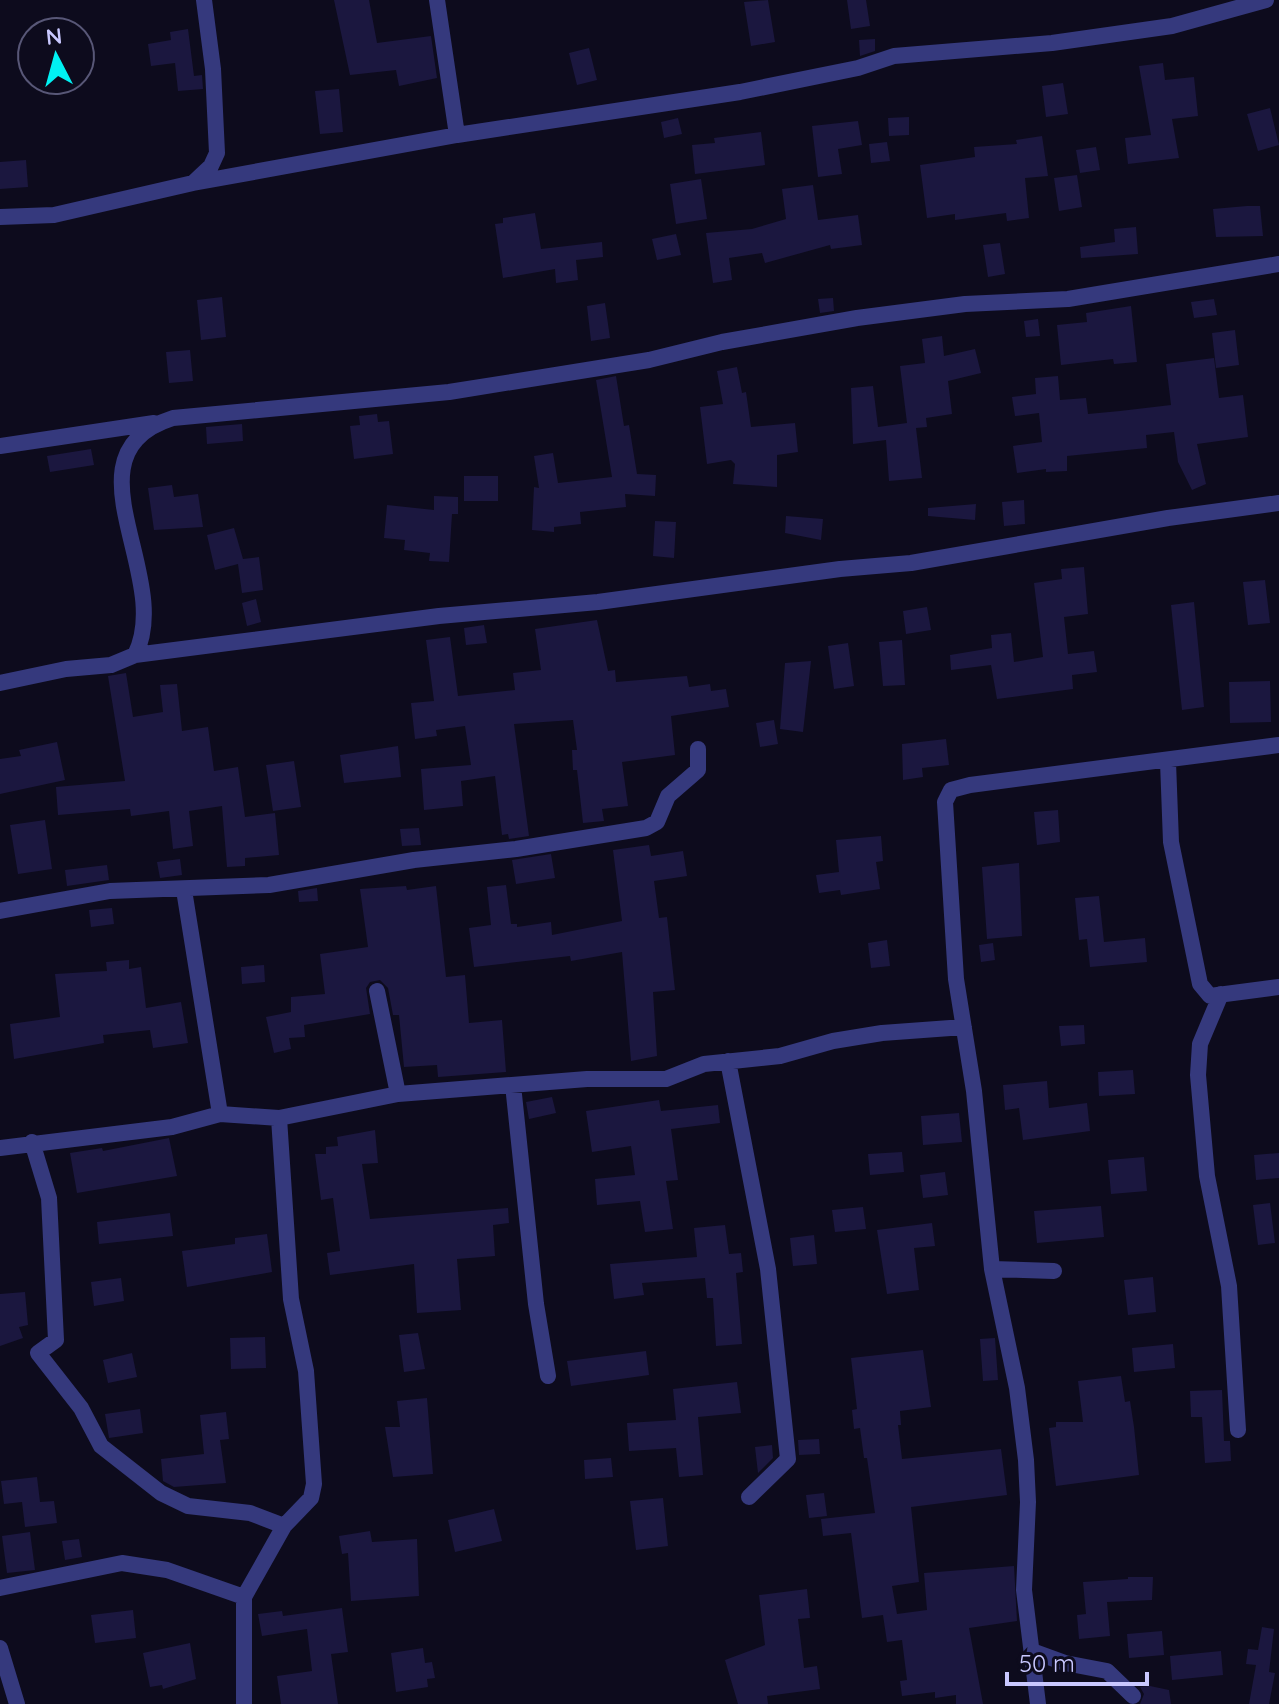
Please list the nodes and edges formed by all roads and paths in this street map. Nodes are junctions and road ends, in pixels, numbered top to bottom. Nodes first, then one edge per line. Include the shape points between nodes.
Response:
1 (204, 0) edge
2 (437, 0) edge
3 (1266, 0) edge
4 (457, 135) junction
5 (193, 183) junction
6 (0, 217) edge
7 (1279, 264) edge
8 (156, 423) junction
9 (0, 446) edge
10 (1279, 503) edge
11 (135, 655) junction
12 (0, 683) edge
13 (1279, 745) edge
14 (698, 749) dead end
15 (1168, 762) junction
16 (184, 890) junction
17 (0, 911) edge
18 (1279, 987) edge
19 (377, 991) dead end
20 (1221, 994) junction
21 (964, 1027) junction
22 (728, 1061) junction
23 (513, 1085) junction
24 (398, 1094) junction
25 (220, 1114) junction
26 (279, 1118) junction
27 (32, 1142) junction
28 (0, 1148) edge
29 (992, 1269) junction
30 (1054, 1271) dead end
31 (548, 1376) dead end
32 (1238, 1430) dead end
33 (749, 1497) dead end
34 (284, 1526) junction
35 (0, 1588) edge
36 (244, 1597) junction
37 (0, 1648) edge
38 (1032, 1651) junction
39 (1133, 1696) dead end
40 (17, 1704) edge
41 (244, 1704) edge
42 (1038, 1704) edge

1 - 5 street via 217,153
2 - 4 street
3 - 4 street via 1172,26 1052,43 894,56 740,92
4 - 5 street
5 - 6 street via 54,215
7 - 8 street via 1068,299 965,304 857,318 649,360 449,392
8 - 9 street
8 - 11 street via 136,438 121,463 120,492 146,607 144,637
10 - 11 street via 911,563
11 - 12 street via 111,665
13 - 15 street
14 - 16 street via 698,770 668,796 657,822 646,828 269,885
15 - 20 street via 1171,842 1195,971 1210,996
15 - 21 street via 951,790 945,802
16 - 17 street via 110,891
16 - 25 street
18 - 20 street
19 - 24 street
20 - 32 street via 1200,1044 1198,1075 1207,1176 1229,1286
21 - 22 street via 882,1033 780,1056
21 - 29 street
22 - 23 street via 666,1079
22 - 33 street via 768,1269 788,1459
23 - 24 street
23 - 31 street
24 - 26 street
25 - 26 street
25 - 27 street via 172,1127
26 - 34 street via 291,1299 306,1371 314,1469 311,1498
27 - 28 street
27 - 34 street via 49,1198 56,1340 38,1353 81,1408 101,1446 161,1493 188,1506 250,1513
29 - 30 street
29 - 38 street via 1026,1460 1024,1590
34 - 36 street
35 - 36 street via 122,1563 167,1570
36 - 41 street
37 - 40 street
38 - 39 street via 1107,1671
38 - 42 street

